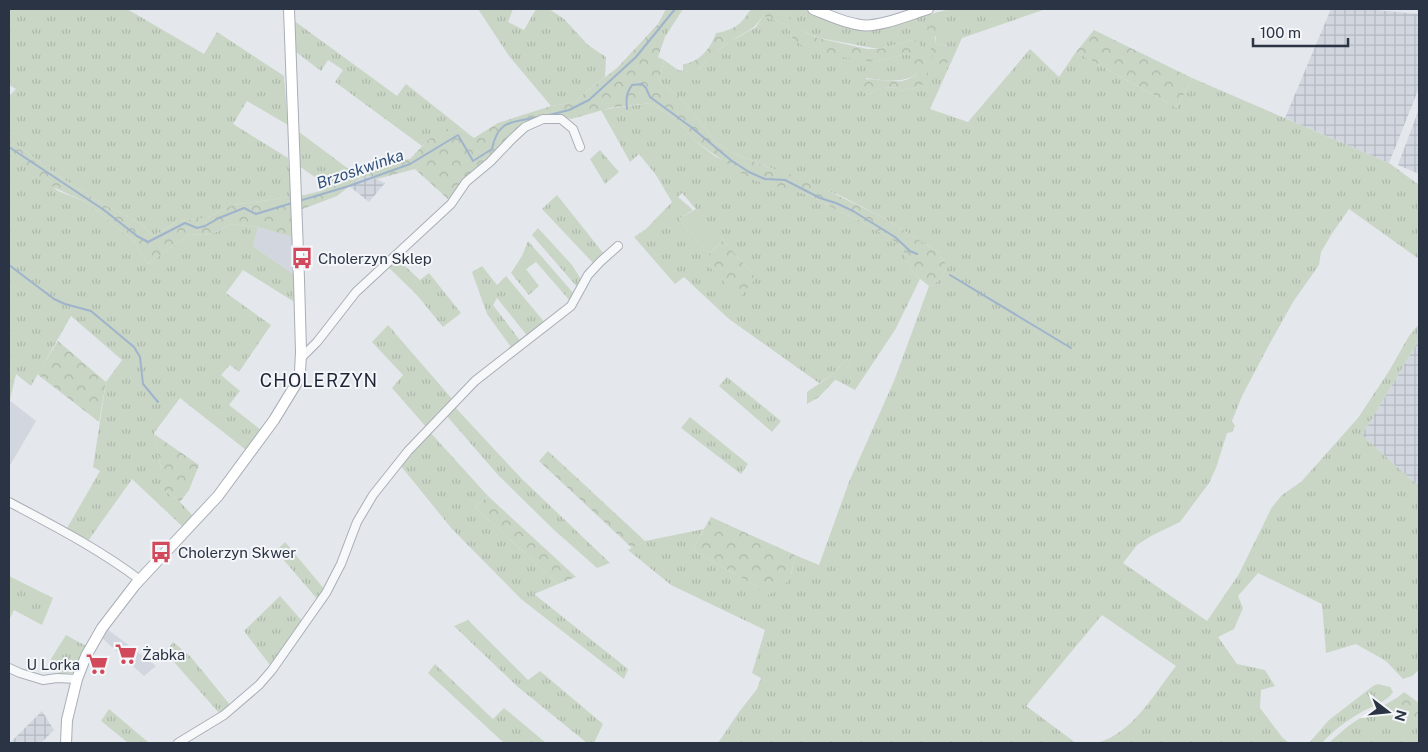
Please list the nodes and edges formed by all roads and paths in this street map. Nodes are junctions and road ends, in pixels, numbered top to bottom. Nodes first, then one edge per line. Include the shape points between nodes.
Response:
1 (289, 9) edge
2 (813, 9) edge
3 (928, 9) edge
4 (580, 147) dead end
5 (618, 246) dead end
6 (301, 358) junction
7 (9, 502) edge
8 (140, 580) junction
9 (9, 668) edge
10 (77, 680) junction
11 (66, 743) edge
12 (178, 743) edge

1 - 6 street
2 - 3 street via 862,26 888,22
4 - 6 street via 573,130 561,119 543,119 525,127 466,182 447,208 356,292
5 - 12 street via 588,275 571,306 475,381 408,451 373,495 357,522 326,593 259,685 224,715
6 - 8 street via 296,384 266,430 218,496
7 - 8 street via 81,540
8 - 10 street via 102,628
9 - 10 street via 43,680
10 - 11 street via 70,705

